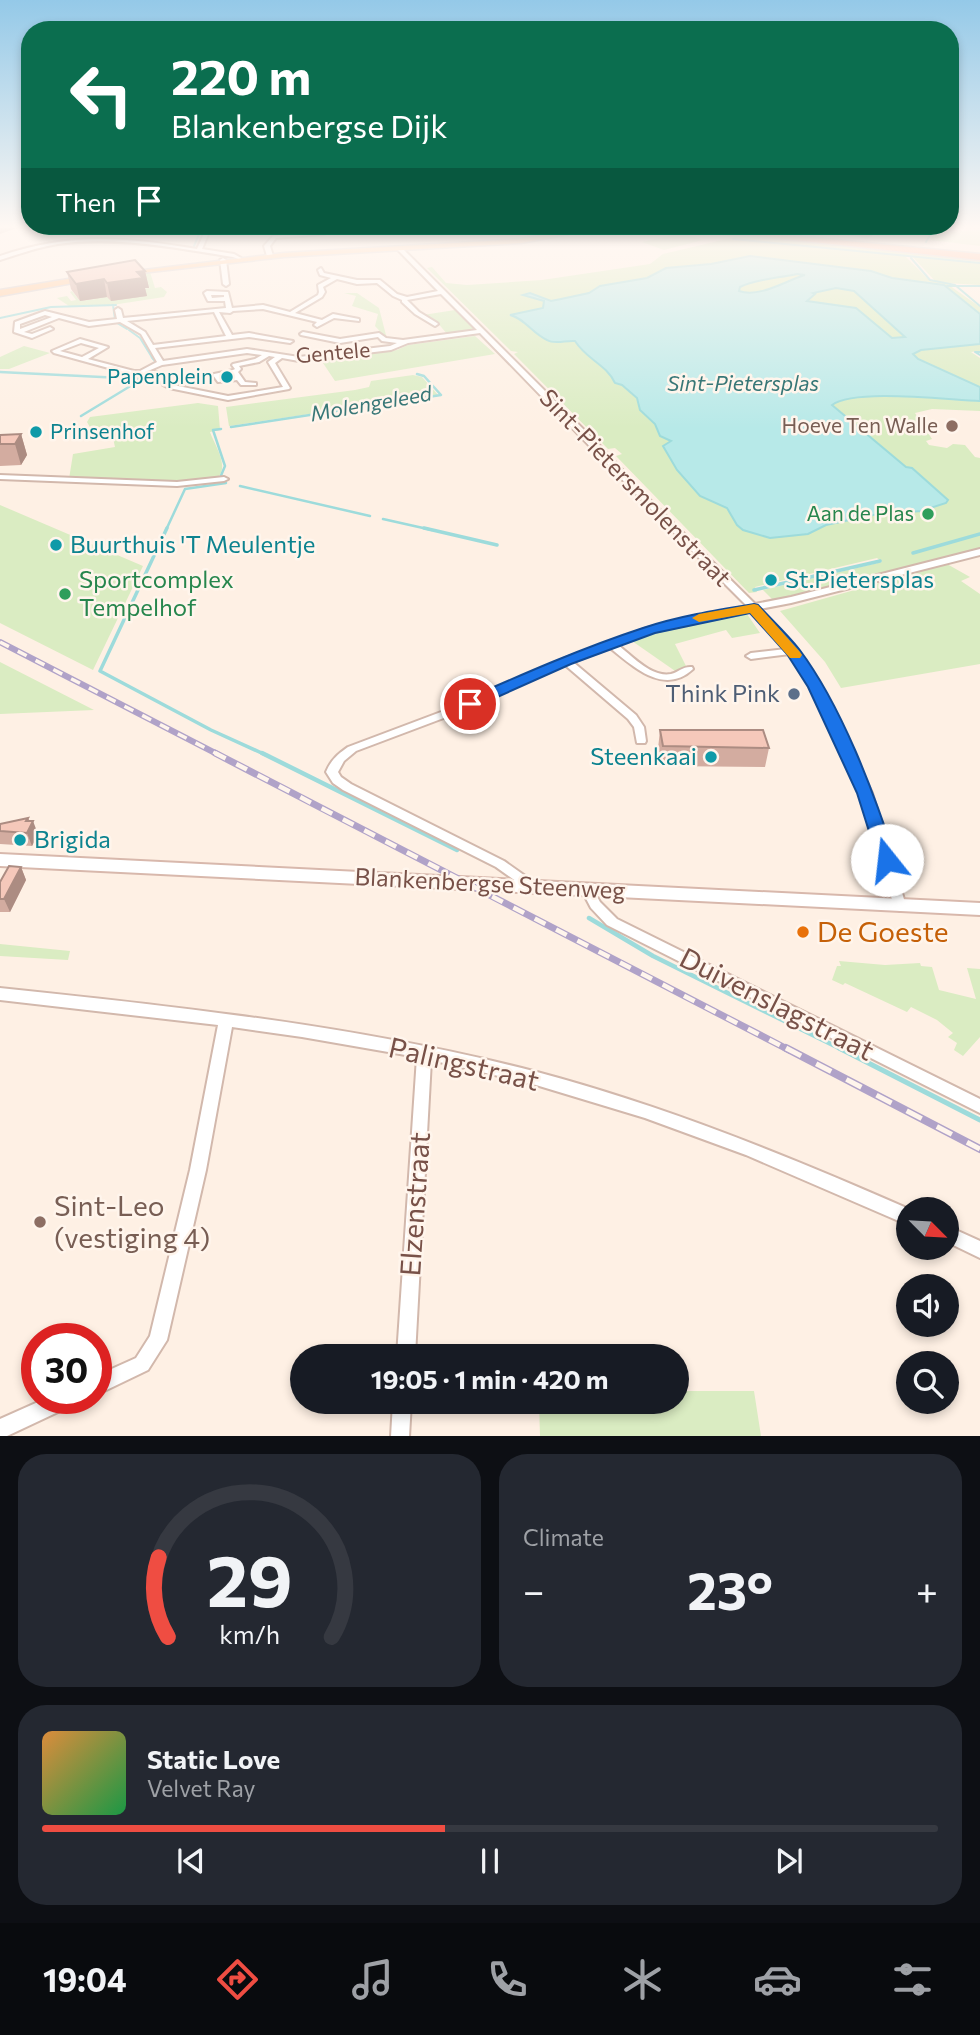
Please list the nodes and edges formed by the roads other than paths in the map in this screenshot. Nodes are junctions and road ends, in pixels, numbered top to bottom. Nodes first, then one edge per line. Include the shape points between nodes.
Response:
1 (322, 294) edge
2 (392, 294) edge
3 (433, 294) edge
4 (444, 294) edge
5 (226, 299) dead end
6 (404, 301) junction
7 (118, 310) dead end
8 (216, 311) junction
9 (230, 311) junction
10 (292, 313) junction
11 (357, 320) dead end
12 (121, 321) junction
13 (323, 322) junction
14 (435, 324) dead end
15 (51, 329) dead end
16 (481, 331) junction
17 (303, 334) junction
18 (230, 337) junction
19 (290, 341) junction
20 (403, 342) junction
21 (152, 347) junction
22 (275, 355) junction
23 (83, 359) junction
24 (161, 363) junction
25 (143, 371) junction
26 (254, 384) dead end
27 (0, 477) edge
28 (224, 480) dead end
29 (980, 552) edge
30 (754, 608) junction
31 (611, 643) junction
32 (793, 652) junction
33 (751, 656) dead end
34 (566, 661) junction
35 (688, 669) dead end
36 (641, 741) dead end
37 (0, 860) edge
38 (531, 886) junction
39 (587, 889) junction
40 (900, 906) junction
41 (980, 909) edge
42 (0, 994) edge
43 (226, 1018) junction
44 (424, 1053) junction
45 (980, 1105) edge
46 (896, 1212) edge
47 (959, 1240) edge
48 (980, 1250) edge
49 (407, 1344) edge
50 (112, 1378) edge
51 (33, 1414) edge
52 (401, 1414) edge
53 (0, 1429) edge
54 (400, 1436) edge

1 - 10 street
2 - 6 street
3 - 6 street
4 - 16 street, Sint-Pietersmolenstraat
5 - 9 street
6 - 14 street
7 - 12 street
8 - 9 street
8 - 12 street
8 - 18 street
9 - 10 street via 263,307
10 - 13 street
11 - 13 street via 333,316
12 - 15 street via 89,324 60,316 19,332 32,336
12 - 21 street via 143,333
13 - 17 street
16 - 20 street, Gentele
16 - 30 street, Sint-Pietersmolenstraat
17 - 19 street
17 - 20 street via 340,341 379,335
18 - 19 street via 257,334
18 - 21 street
19 - 22 street via 294,344
20 - 22 street, Gentele via 391,348 299,359
21 - 24 street
22 - 24 street, Gentele via 247,351
22 - 25 street via 271,362 287,388 228,398 171,387 161,376
22 - 26 street via 235,365 243,384
23 - 23 street via 56,352 55,351 80,341 105,347
23 - 25 street, Gentele via 134,373
24 - 25 street, Gentele
27 - 28 street via 177,484
29 - 30 street
30 - 31 street via 694,619
30 - 32 street, Sint-Pietersmolenstraat
31 - 34 street
31 - 35 street via 654,676 671,678
32 - 33 street
32 - 40 street, Sint-Pietersmolenstraat via 858,773
34 - 36 street via 632,717
34 - 38 street via 352,749 341,756 332,772 347,787 500,864
37 - 38 main road, Blankenbergse Steenweg
38 - 39 main road, Blankenbergse Steenweg
39 - 40 main road, Blankenbergse Steenweg
39 - 45 street, Duivenslagstraat via 594,905 612,922
40 - 41 main road, Blankenbergse Steenweg
42 - 43 street, Palingstraat
43 - 44 street, Palingstraat
43 - 50 street via 198,1170 158,1340 142,1364
44 - 46 street, Palingstraat via 484,1065 704,1133
44 - 49 street, Elzenstraat
47 - 48 street
51 - 53 street
52 - 54 street

